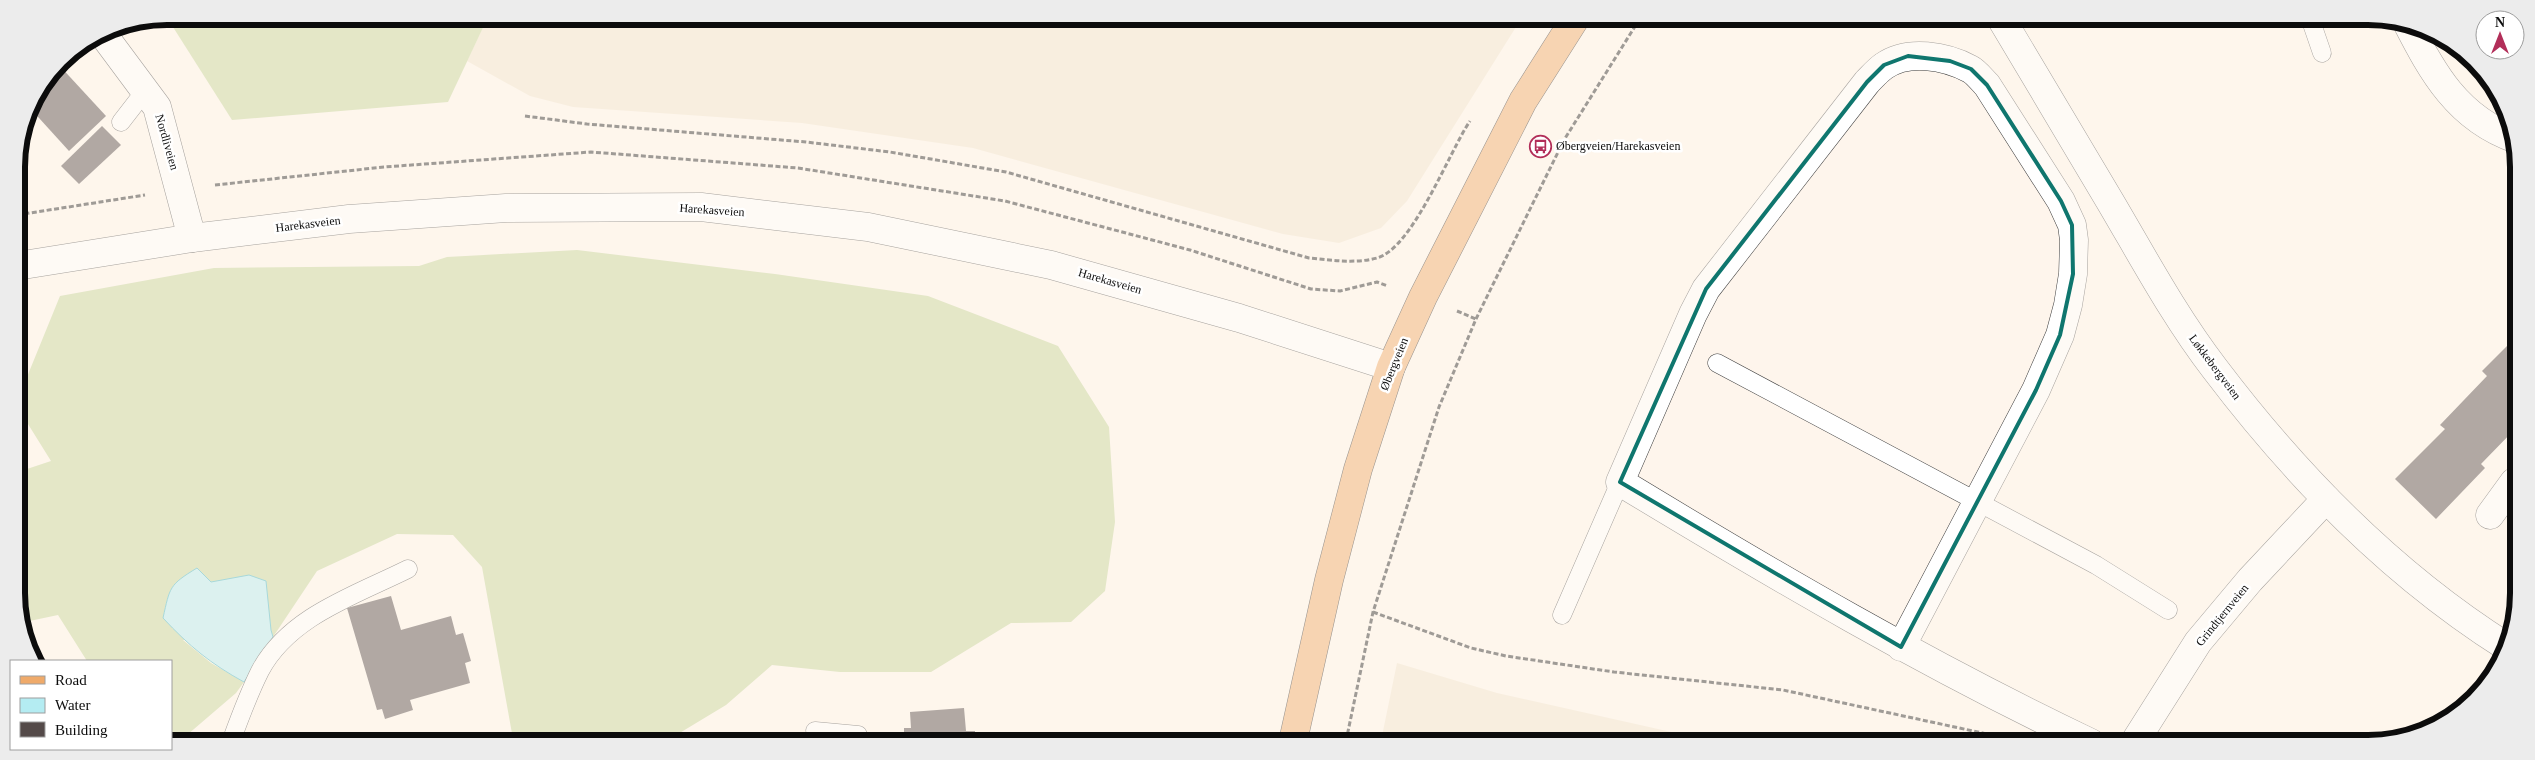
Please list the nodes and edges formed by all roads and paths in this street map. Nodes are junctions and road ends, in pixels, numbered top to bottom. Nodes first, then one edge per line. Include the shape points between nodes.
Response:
1 (1571, 25) edge
2 (1636, 25) edge
3 (2005, 25) edge
4 (2312, 25) edge
5 (2412, 32) edge
6 (107, 39) edge
7 (2322, 53) dead end
8 (145, 90) junction
9 (525, 116) dead end
10 (1472, 116) dead end
11 (121, 122) dead end
12 (2506, 134) edge
13 (192, 238) junction
14 (25, 265) edge
15 (1717, 363) dead end
16 (1391, 367) junction
17 (1620, 482) junction
18 (2510, 488) edge
19 (2326, 499) junction
20 (1976, 501) junction
21 (2490, 515) dead end
22 (408, 569) dead end
23 (2168, 610) dead end
24 (1372, 612) junction
25 (1562, 615) dead end
26 (2500, 643) edge
27 (1902, 647) junction
28 (815, 731) dead end
29 (234, 735) edge
30 (858, 735) edge
31 (1294, 735) edge
32 (1347, 735) edge
33 (1991, 735) edge
34 (2075, 735) edge
35 (2139, 735) edge

1 - 16 main road, Øbergveien via 1523,101
2 - 24 path via 1564,140 1476,319 1439,407
3 - 19 street, Løkkebergveien via 2162,292 2198,346 2268,435
4 - 7 lane
5 - 12 street via 2452,98 2483,123
6 - 8 street, Nordliveien
8 - 11 lane
8 - 13 street, Nordliveien via 157,107
9 - 10 path via 844,147 1006,172 1309,258 1348,262 1379,258 1403,239
13 - 14 street, Harekasveien
13 - 16 street, Harekasveien via 348,219 506,208 701,207 868,227 1051,264 1239,318
15 - 20 lane
16 - 31 main road, Øbergveien via 1358,470 1331,571
17 - 20 street via 1706,289 1867,82 1884,65 1917,55 1950,61 1971,70 1987,85 2061,201 2072,225 2074,240 2071,289 2060,335 2031,399
17 - 25 lane
17 - 27 street via 1790,585
18 - 21 street
19 - 26 street, Løkkebergveien via 2413,580
19 - 35 street, Grindtjernveien via 2250,580 2198,642
20 - 23 lane via 2096,565
20 - 27 street
22 - 29 lane via 310,617 284,639 260,670
24 - 32 path
24 - 33 path via 1471,648 1506,656 1614,672 1783,690
27 - 34 street
28 - 30 lane

